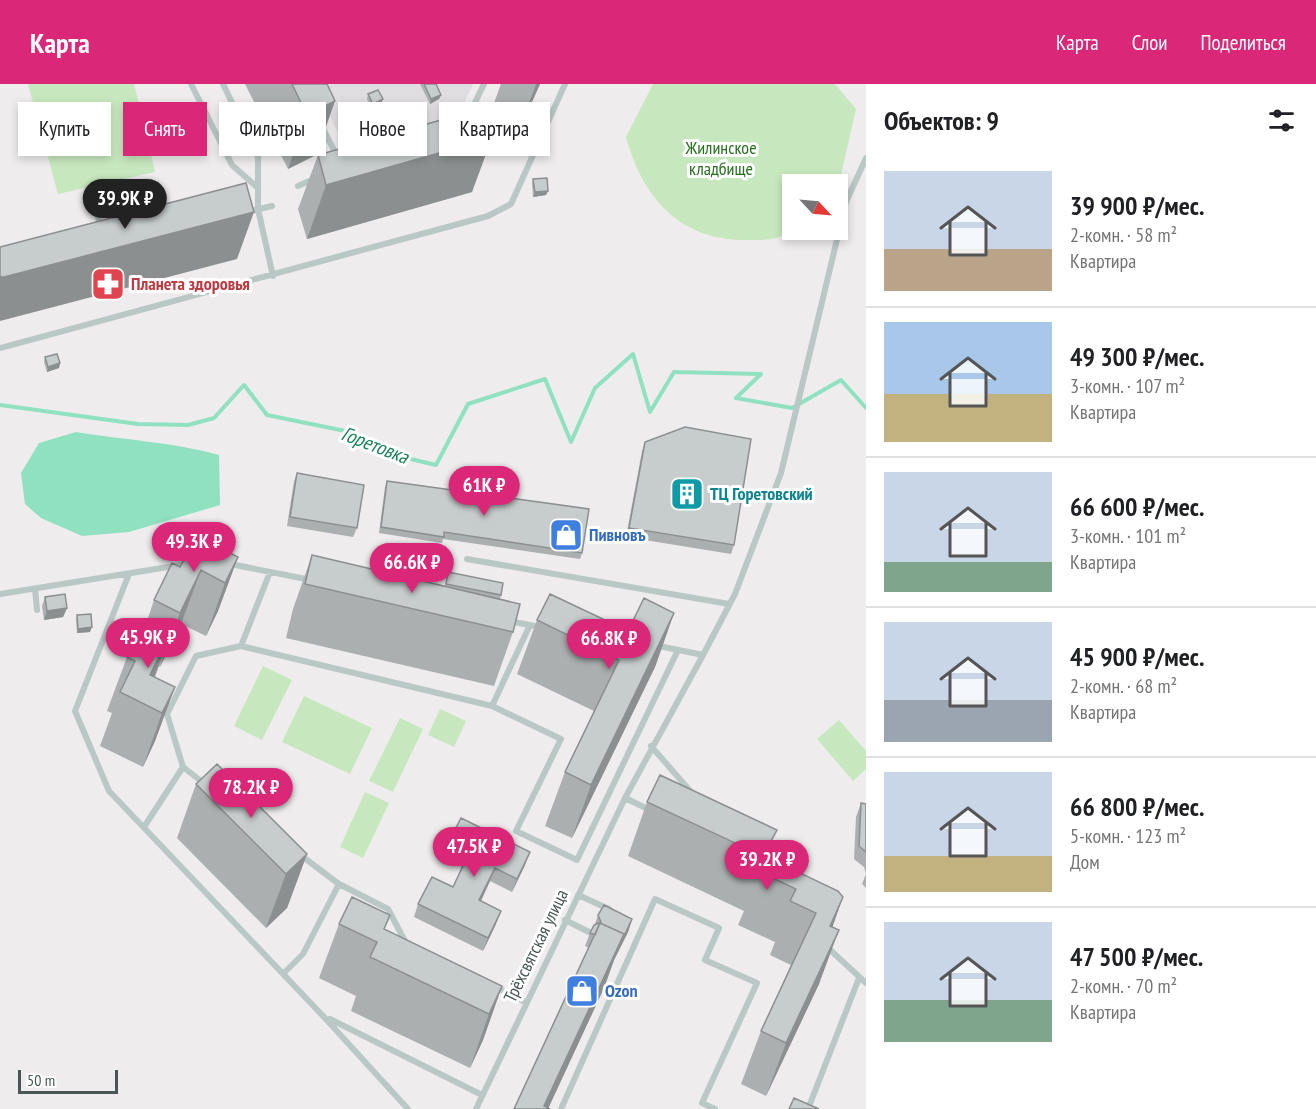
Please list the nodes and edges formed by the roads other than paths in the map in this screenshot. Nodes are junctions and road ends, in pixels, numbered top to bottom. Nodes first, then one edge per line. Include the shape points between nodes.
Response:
1 (191, 84) edge
2 (222, 84) edge
3 (484, 84) edge
4 (565, 84) edge
5 (476, 102) edge
6 (326, 135) edge
7 (866, 158) edge
8 (342, 166) edge
9 (324, 174) edge
10 (298, 186) dead end
11 (258, 188) junction
12 (94, 200) dead end
13 (272, 206) dead end
14 (258, 210) junction
15 (236, 215) edge
16 (104, 239) edge
17 (273, 276) junction
18 (0, 348) edge
19 (467, 559) dead end
20 (226, 563) edge
21 (193, 564) edge
22 (270, 572) junction
23 (129, 574) junction
24 (317, 581) edge
25 (34, 589) junction
26 (0, 594) edge
27 (729, 604) junction
28 (37, 610) dead end
29 (503, 619) edge
30 (530, 625) junction
31 (552, 628) edge
32 (642, 643) edge
33 (241, 646) junction
34 (678, 650) junction
35 (703, 655) junction
36 (492, 706) junction
37 (651, 746) junction
38 (183, 767) junction
39 (211, 788) edge
40 (625, 798) junction
41 (698, 800) edge
42 (656, 814) edge
43 (144, 827) junction
44 (293, 849) edge
45 (339, 884) junction
46 (578, 895) junction
47 (621, 914) edge
48 (565, 920) junction
49 (632, 920) edge
50 (642, 924) junction
51 (591, 933) edge
52 (819, 938) edge
53 (414, 947) edge
54 (283, 974) junction
55 (859, 978) junction
56 (866, 983) edge
57 (492, 986) edge
58 (525, 1002) junction
59 (324, 1017) junction
60 (482, 1095) junction
61 (408, 1109) edge
62 (476, 1109) edge
63 (561, 1109) edge
64 (715, 1109) edge
65 (808, 1109) edge

1 - 11 lane via 232,165
2 - 11 lane via 258,157
3 - 5 lane
4 - 17 lane via 511,204 488,216
6 - 8 lane
7 - 27 lane, Трёхсвятская улица via 846,202 781,473
9 - 10 lane
11 - 14 lane
12 - 16 lane
13 - 14 lane
14 - 15 lane
14 - 17 lane
17 - 18 lane
19 - 27 lane
20 - 22 lane
21 - 23 lane
22 - 24 lane
22 - 33 lane
23 - 25 lane
23 - 43 lane via 75,711 110,791
25 - 26 lane
25 - 28 lane
27 - 35 lane, Трёхсвятская улица
29 - 30 lane
30 - 31 lane
30 - 36 lane
32 - 34 lane
33 - 36 lane
33 - 38 lane via 196,656 167,714
34 - 35 lane
34 - 36 lane via 577,860 516,831 561,739
35 - 37 lane, Трёхсвятская улица
37 - 40 lane, Трёхсвятская улица
37 - 41 lane
38 - 39 lane
38 - 43 lane
40 - 42 lane
40 - 46 lane, Трёхсвятская улица
43 - 54 lane
44 - 45 lane
45 - 53 lane via 387,909 404,943
45 - 54 lane via 303,954
46 - 47 lane
46 - 48 lane, Трёхсвятская улица
48 - 51 lane
48 - 58 lane, Трёхсвятская улица
49 - 50 lane
50 - 63 lane
50 - 64 lane via 655,899 719,928 705,960 756,983 702,1103
52 - 55 lane
54 - 59 lane
55 - 56 lane
55 - 65 lane
57 - 58 lane
58 - 60 lane, Трёхсвятская улица
59 - 60 lane
59 - 61 lane
60 - 62 lane, Трёхсвятская улица

